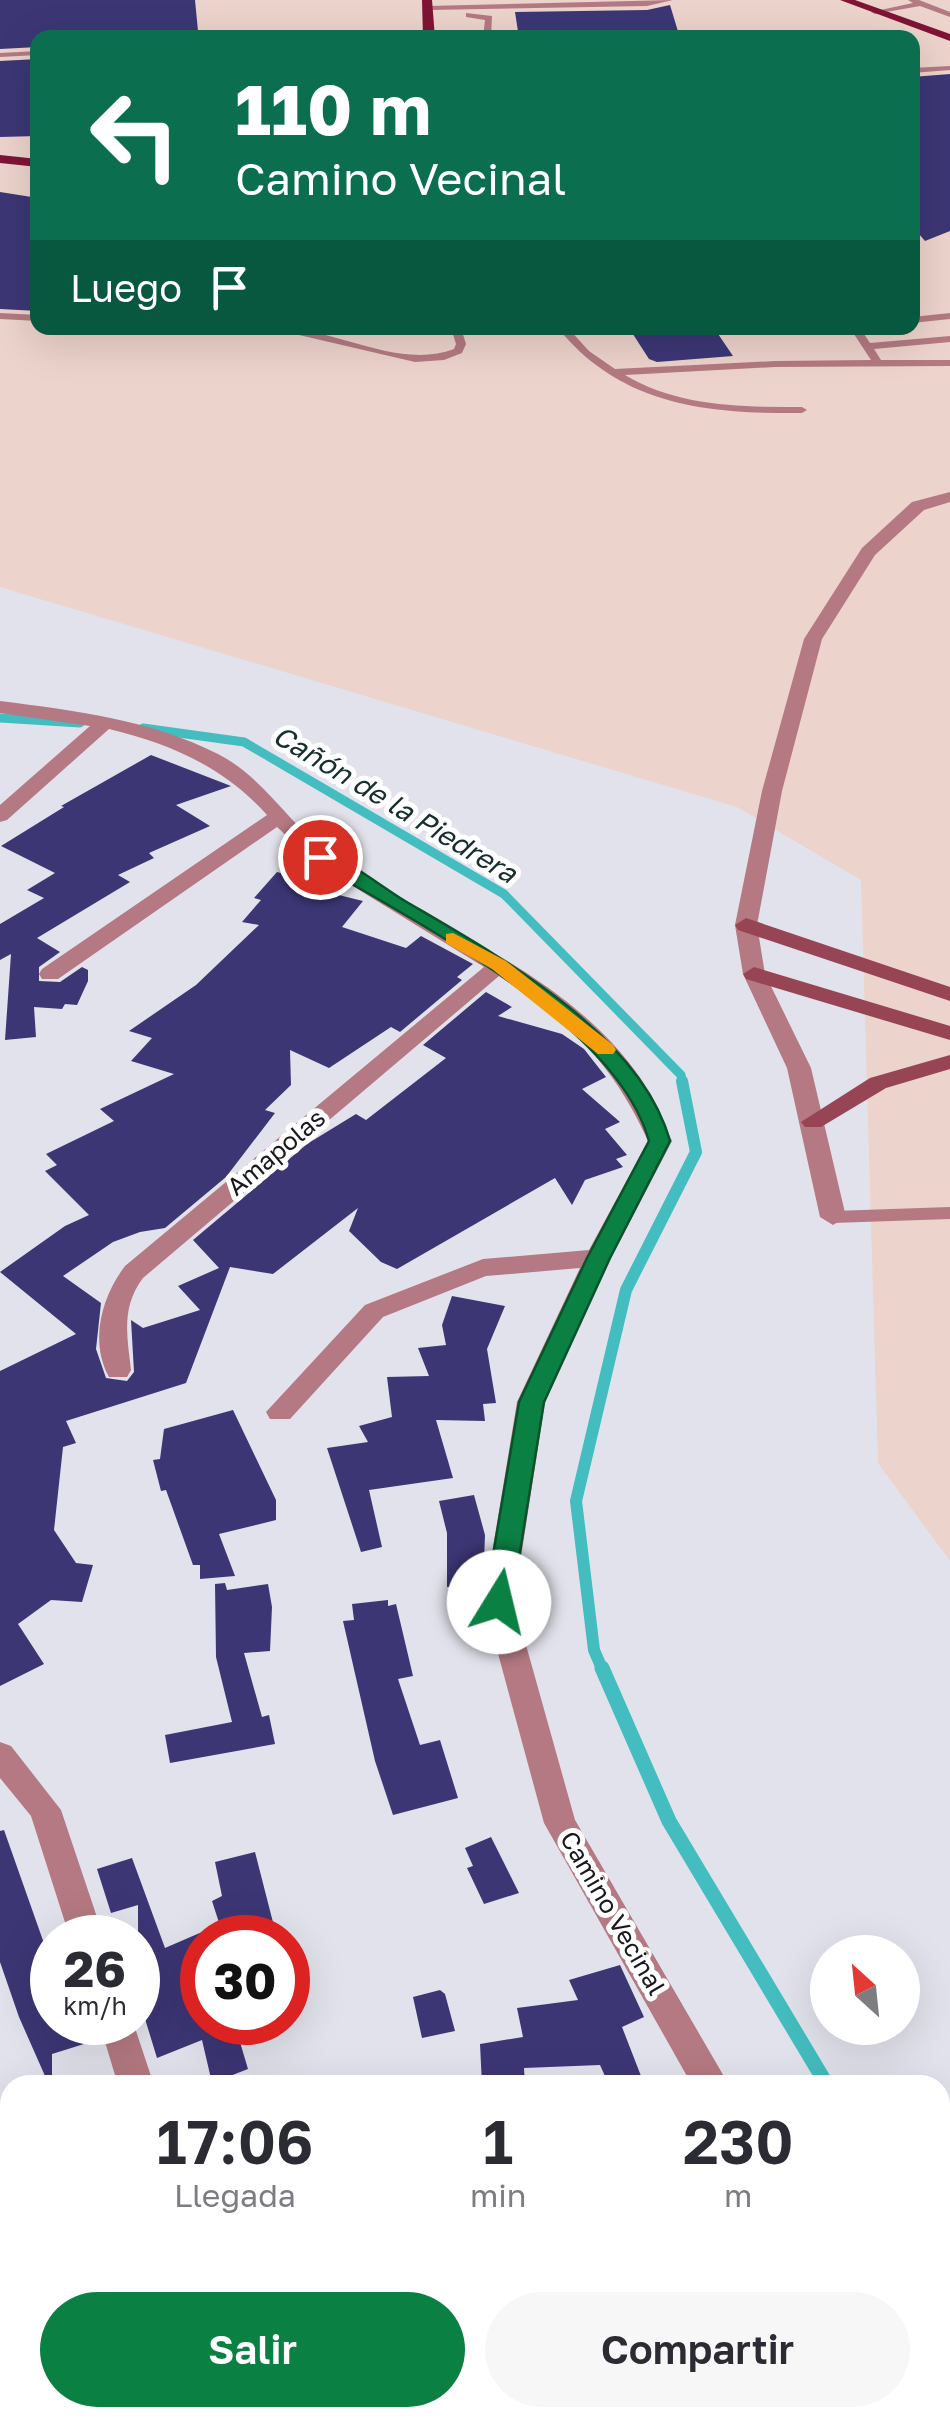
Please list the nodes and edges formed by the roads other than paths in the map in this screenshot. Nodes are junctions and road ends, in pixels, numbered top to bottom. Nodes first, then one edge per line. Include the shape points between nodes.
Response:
1 (669, 0) edge
2 (844, 0) edge
3 (915, 2) edge
4 (428, 7) edge
5 (875, 12) junction
6 (950, 15) edge
7 (488, 30) edge
8 (950, 38) edge
9 (30, 53) edge
10 (0, 54) edge
11 (950, 68) edge
12 (920, 70) edge
13 (0, 159) edge
14 (30, 162) edge
15 (0, 316) edge
16 (950, 316) edge
17 (30, 318) edge
18 (920, 319) edge
19 (314, 335) edge
20 (458, 335) edge
21 (569, 335) edge
22 (860, 335) edge
23 (950, 339) edge
24 (867, 346) junction
25 (950, 363) edge
26 (879, 365) junction
27 (613, 372) junction
28 (802, 410) dead end
29 (950, 498) edge
30 (0, 707) edge
31 (108, 720) junction
32 (0, 816) edge
33 (278, 817) junction
34 (746, 925) junction
35 (499, 965) junction
36 (50, 974) dead end
37 (754, 974) junction
38 (950, 994) edge
39 (950, 1034) edge
40 (950, 1062) edge
41 (813, 1122) junction
42 (950, 1213) edge
43 (833, 1218) joint
44 (598, 1258) junction
45 (118, 1370) dead end
46 (280, 1412) dead end
47 (0, 1755) edge
48 (79, 1915) edge
49 (123, 2045) edge
50 (133, 2075) edge
51 (704, 2075) edge

1 - 4 lane
2 - 5 main road
3 - 5 lane
3 - 6 lane
4 - 7 lane via 489,18
5 - 8 main road
9 - 10 lane
11 - 12 lane
13 - 14 main road
15 - 17 lane
16 - 18 lane
19 - 20 lane via 384,354 431,358 458,352
21 - 27 lane
22 - 24 lane
23 - 24 lane
24 - 26 lane
25 - 26 lane
26 - 27 lane
27 - 28 lane via 638,387 695,402
29 - 34 street via 918,506 868,552 813,639 772,791
30 - 31 street, Camino Vecinal
31 - 32 street
31 - 33 street, Camino Vecinal via 218,762 260,790
33 - 35 street, Camino Vecinal via 320,857
33 - 36 street
34 - 37 street
34 - 38 main road
35 - 44 street, Camino Vecinal via 608,1051 652,1113 660,1141
35 - 45 street, Amapolas via 134,1272 112,1308
37 - 39 main road
37 - 41 street via 799,1068
40 - 41 main road via 878,1084
41 - 43 street
42 - 43 lane
44 - 46 street via 483,1268 374,1311
44 - 51 street, Camino Vecinal via 531,1402 499,1602 560,1824
47 - 48 street via 44,1810
49 - 50 street

